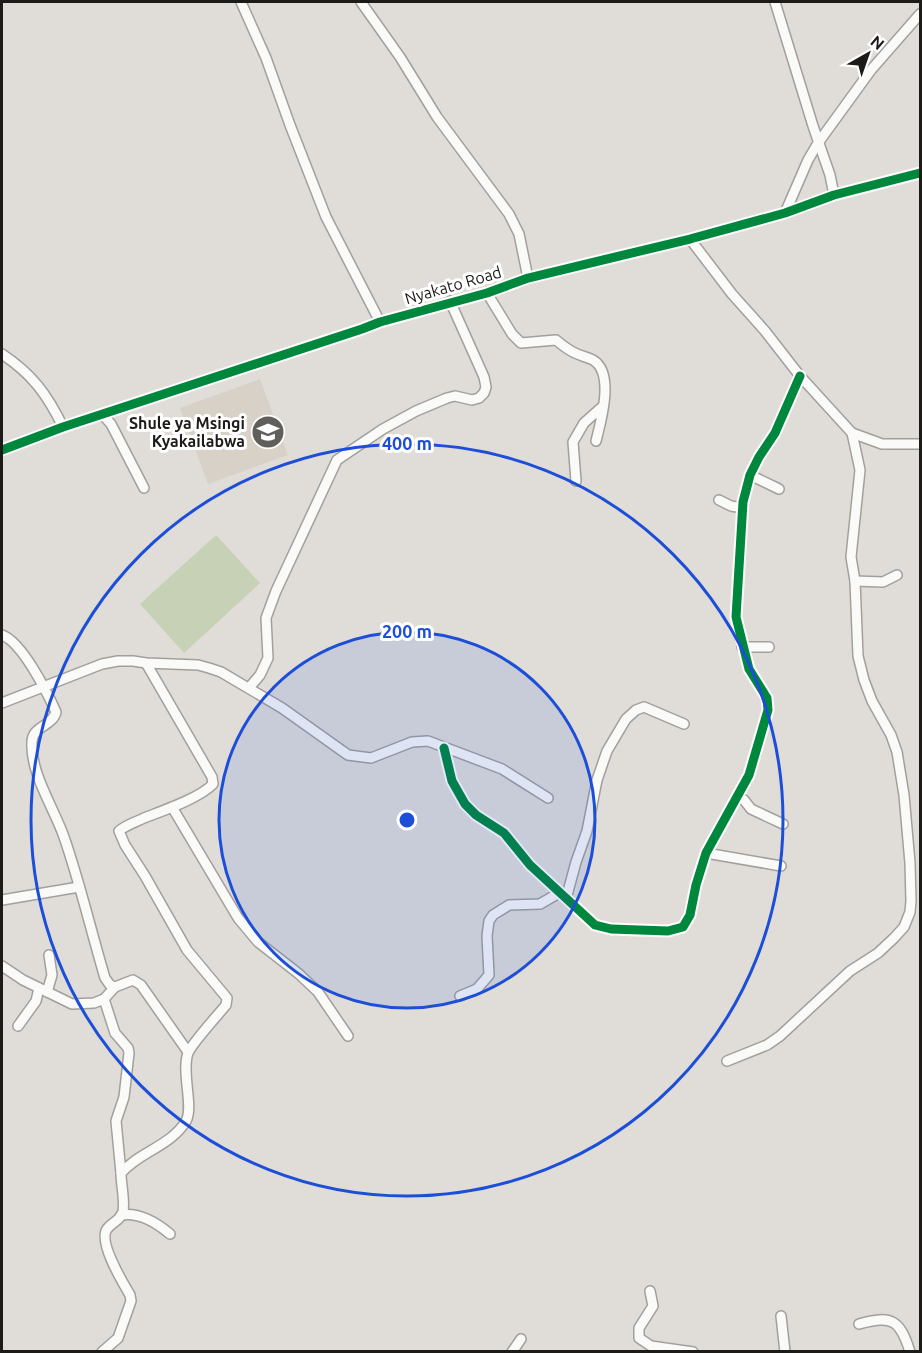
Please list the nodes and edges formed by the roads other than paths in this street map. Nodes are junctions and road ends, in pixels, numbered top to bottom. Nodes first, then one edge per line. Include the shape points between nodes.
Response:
1 (241, 2) edge
2 (361, 2) edge
3 (774, 2) edge
4 (921, 14) edge
5 (818, 142) junction
6 (921, 173) edge
7 (834, 195) junction
8 (785, 213) junction
9 (690, 239) junction
10 (528, 279) junction
11 (487, 293) junction
12 (450, 302) junction
13 (380, 322) junction
14 (2, 354) edge
15 (800, 376) junction
16 (603, 406) junction
17 (102, 414) junction
18 (63, 427) junction
19 (852, 433) junction
20 (596, 441) dead end
21 (921, 444) edge
22 (2, 450) edge
23 (750, 475) junction
24 (576, 481) dead end
25 (144, 488) dead end
26 (779, 489) dead end
27 (719, 501) dead end
28 (743, 508) junction
29 (897, 575) dead end
30 (855, 581) junction
31 (2, 635) edge
32 (742, 647) junction
33 (769, 647) dead end
34 (146, 663) junction
35 (44, 686) junction
36 (249, 688) junction
37 (2, 703) edge
38 (684, 724) dead end
39 (444, 748) junction
40 (737, 797) junction
41 (548, 798) dead end
42 (172, 807) junction
43 (783, 824) dead end
44 (706, 853) junction
45 (781, 866) dead end
46 (79, 887) junction
47 (563, 896) junction
48 (2, 900) edge
49 (50, 955) dead end
50 (2, 966) edge
51 (115, 987) junction
52 (43, 990) junction
53 (460, 996) dead end
54 (104, 999) junction
55 (18, 1026) dead end
56 (348, 1036) dead end
57 (188, 1052) junction
58 (727, 1061) dead end
59 (121, 1173) junction
60 (121, 1215) junction
61 (170, 1234) dead end
62 (650, 1291) dead end
63 (781, 1316) dead end
64 (859, 1324) dead end
65 (521, 1339) dead end
66 (102, 1352) edge
67 (512, 1352) edge
68 (693, 1352) edge
69 (785, 1352) edge
70 (910, 1352) edge

1 - 13 street via 326,217
2 - 10 street via 437,117 509,214 519,234
3 - 5 street
4 - 5 street via 870,70
5 - 7 street
5 - 8 street
6 - 7 street, Nyakato Road
7 - 8 street, Nyakato Road
8 - 9 street, Nyakato Road
9 - 10 street, Nyakato Road
9 - 15 street
10 - 11 street, Nyakato Road
11 - 12 street, Nyakato Road
11 - 16 street via 521,343 556,340 599,364 605,384
12 - 13 street, Nyakato Road
12 - 36 street via 484,377 484,393 471,400 447,398 407,416 338,460 276,591 266,618 268,658
13 - 17 street, Nyakato Road
14 - 18 street via 37,383
15 - 19 street
15 - 23 street via 775,433
16 - 20 street
16 - 24 street via 584,423 573,442
17 - 18 street, Nyakato Road
17 - 25 street
18 - 22 street, Nyakato Road
19 - 21 street via 882,444
19 - 30 street via 860,470 851,556
23 - 26 street
23 - 28 street
27 - 28 street
28 - 32 street via 735,609
29 - 30 street via 883,582
30 - 58 street via 858,656 872,702 891,735 902,784 910,863 910,912 894,938 850,971 780,1036
31 - 35 street via 12,640
32 - 33 street
32 - 40 street via 768,703 749,776
34 - 35 street via 102,664
34 - 36 street via 198,665 221,672
34 - 42 street via 213,780 210,787
35 - 37 street
35 - 46 street via 56,712 51,721 35,731 32,753
36 - 39 street via 348,755 371,758 412,742 428,741
38 - 47 street via 644,707 623,724 601,767 587,831
39 - 41 street via 502,769
39 - 47 street via 452,781 465,804 504,833
40 - 43 street via 751,809
40 - 44 street
42 - 56 street via 247,930 318,993
42 - 57 street via 119,831 187,950 227,998 226,1005
44 - 45 street
44 - 47 street via 690,915 677,930 603,928
46 - 48 street
46 - 51 street via 105,978
47 - 53 street via 540,904 509,905 493,915 487,936 489,975 477,989
49 - 52 street via 52,975
50 - 52 street
51 - 54 street
51 - 57 street via 133,980 141,985
52 - 54 street via 78,1005
52 - 55 street
54 - 59 street via 115,1033 129,1050 124,1097 116,1121
57 - 59 street via 186,1121 166,1141
59 - 60 street
60 - 61 street via 134,1214
60 - 66 street via 105,1235 111,1262 131,1301 118,1338
62 - 68 street via 653,1306 639,1328 639,1338 651,1346
63 - 69 street
64 - 70 street via 876,1319 895,1322
65 - 67 street

